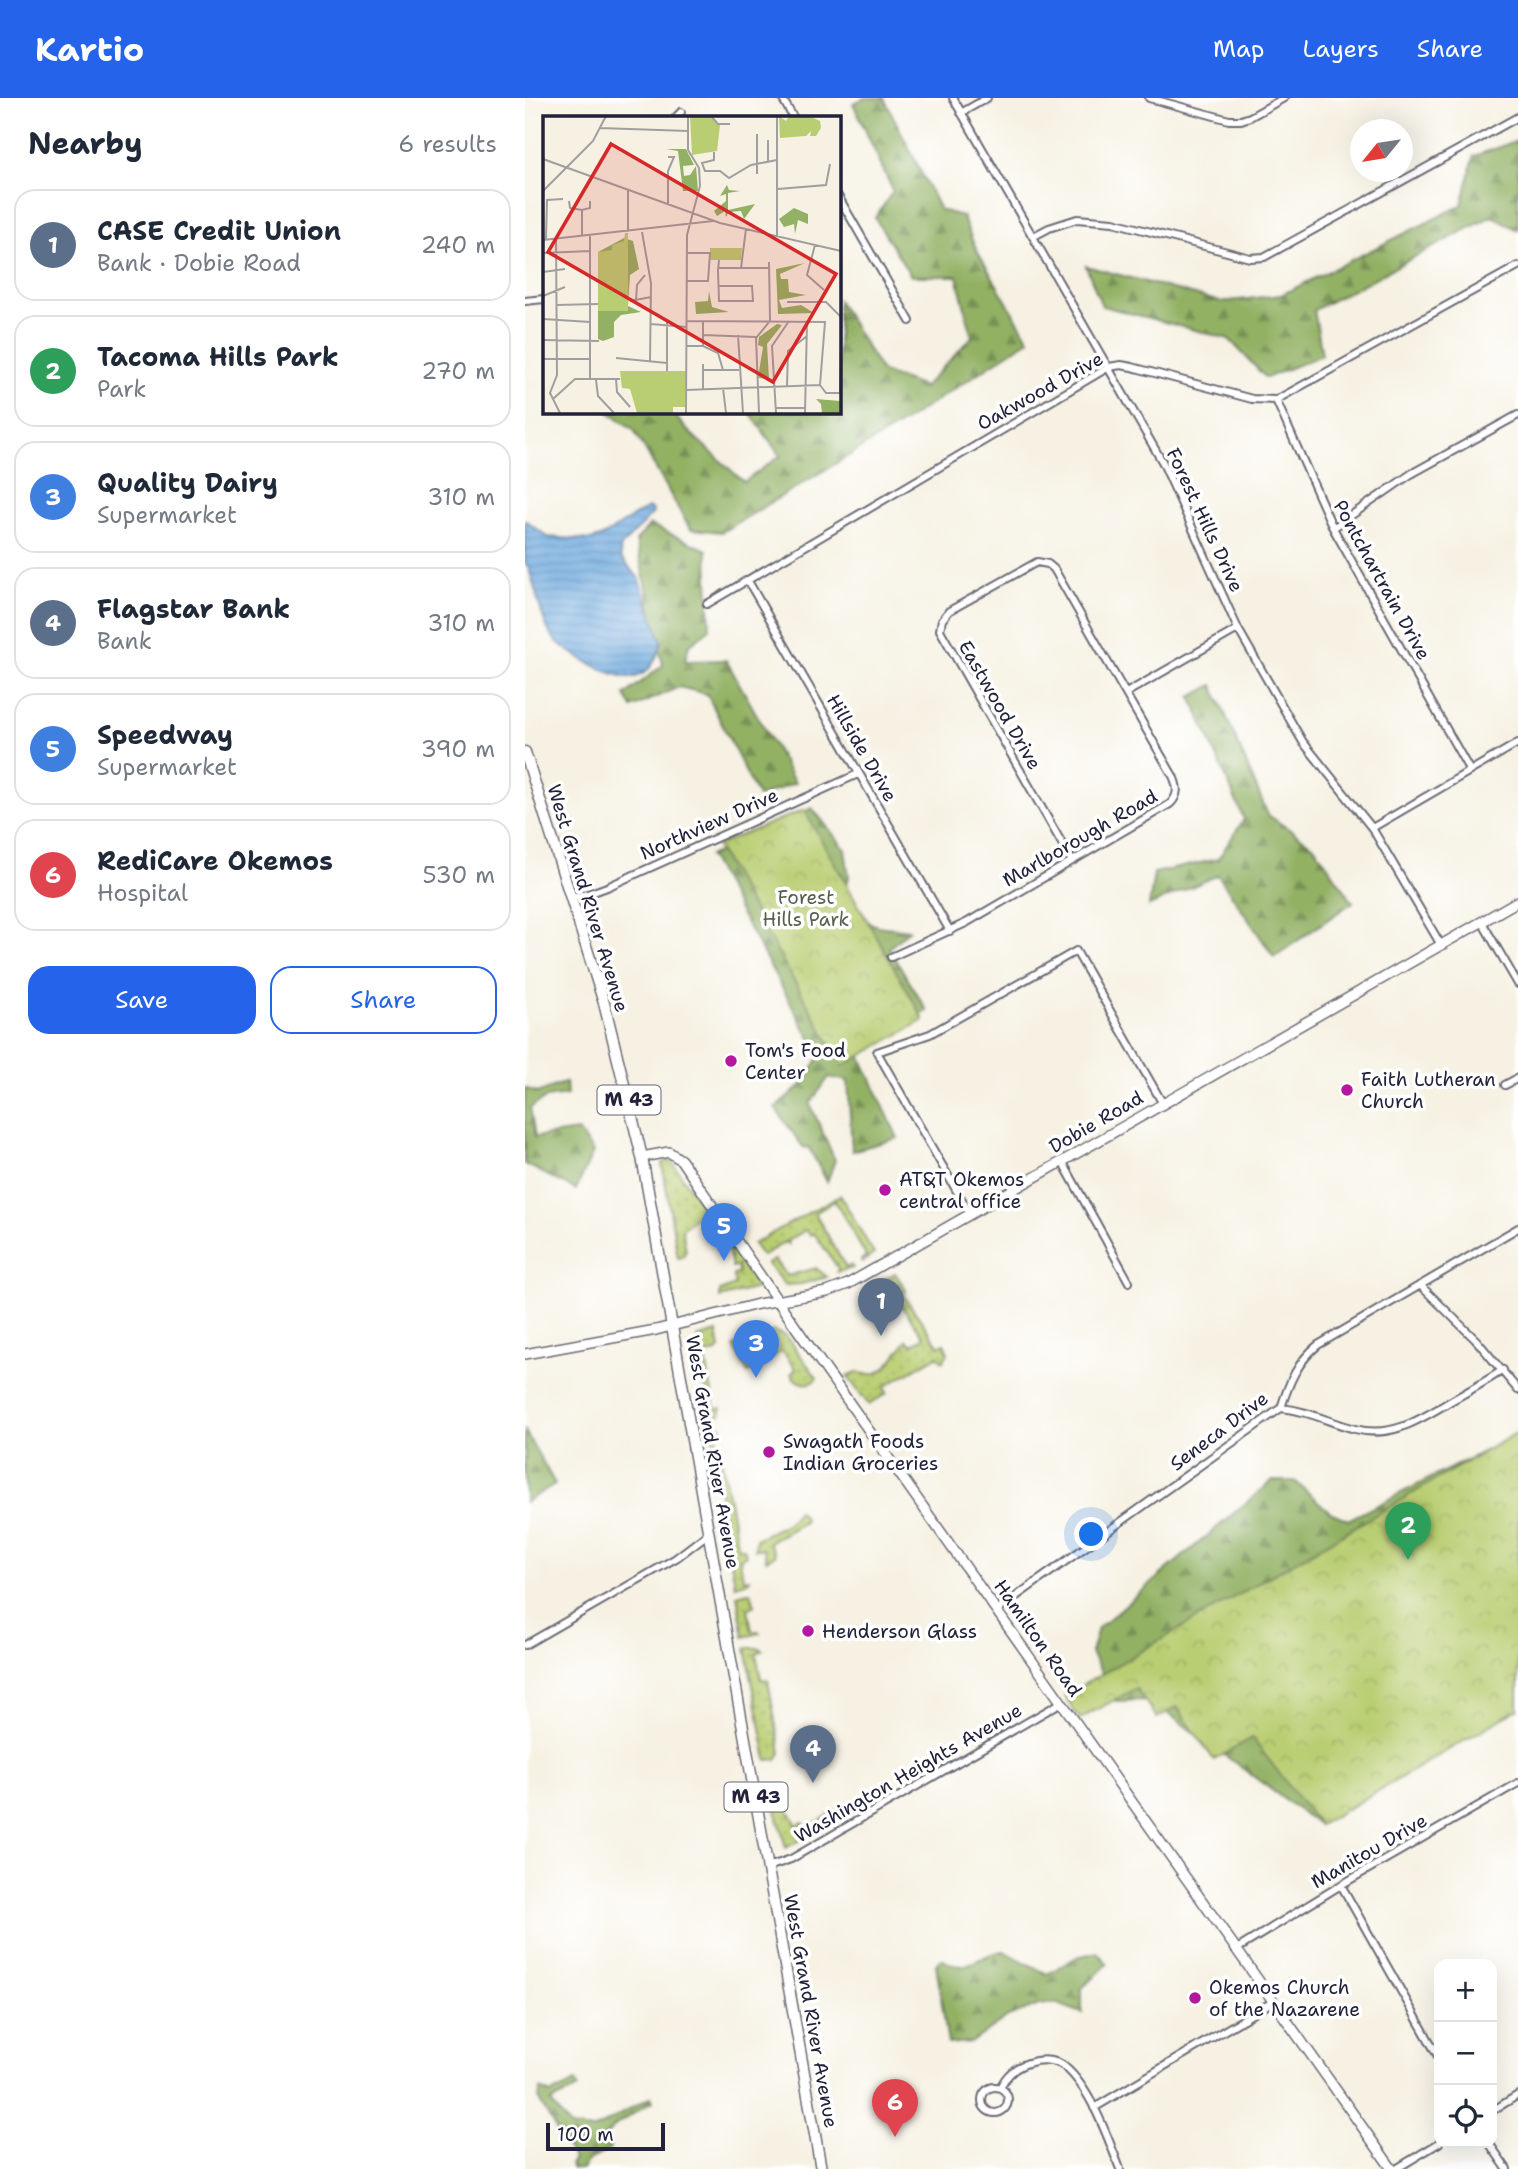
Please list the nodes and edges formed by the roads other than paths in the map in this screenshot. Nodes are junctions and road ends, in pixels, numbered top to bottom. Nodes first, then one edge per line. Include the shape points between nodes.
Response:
1 (782, 98) edge
2 (953, 98) edge
3 (987, 98) edge
4 (1149, 98) edge
5 (1284, 98) edge
6 (961, 113) junction
7 (792, 116) edge
8 (1518, 117) edge
9 (840, 199) edge
10 (1034, 236) junction
11 (1518, 266) edge
12 (543, 299) edge
13 (525, 301) edge
14 (910, 321) dead end
15 (1109, 368) junction
16 (1276, 400) junction
17 (1518, 415) edge
18 (1333, 528) junction
19 (748, 581) junction
20 (707, 604) dead end
21 (1238, 629) junction
22 (1126, 693) junction
23 (1518, 743) edge
24 (525, 752) edge
25 (1470, 771) junction
26 (858, 774) junction
27 (1372, 828) junction
28 (1072, 860) junction
29 (570, 897) junction
30 (1518, 901) edge
31 (1482, 922) junction
32 (950, 931) junction
33 (1441, 945) junction
34 (891, 957) dead end
35 (1518, 984) edge
36 (1518, 1078) edge
37 (1505, 1085) dead end
38 (1163, 1104) junction
39 (642, 1157) junction
40 (1062, 1161) junction
41 (970, 1214) junction
42 (1518, 1228) edge
43 (1129, 1282) dead end
44 (1420, 1285) junction
45 (778, 1301) junction
46 (673, 1326) junction
47 (525, 1353) edge
48 (1503, 1370) junction
49 (1518, 1390) edge
50 (1281, 1408) junction
51 (709, 1532) junction
52 (997, 1610) junction
53 (525, 1645) edge
54 (1062, 1702) junction
55 (1518, 1783) edge
56 (768, 1867) junction
57 (1341, 1885) junction
58 (1237, 1949) junction
59 (1274, 2001) junction
60 (1434, 2049) edge
61 (1000, 2088) junction
62 (1518, 2095) edge
63 (1094, 2108) junction
64 (1497, 2108) edge
65 (1434, 2146) edge
66 (1492, 2148) edge
67 (821, 2169) edge
68 (1120, 2169) edge
69 (1394, 2169) edge
70 (1507, 2169) edge

1 - 7 street
2 - 6 street, Forest Hills Drive
3 - 6 street
4 - 5 street via 1241,120
6 - 10 street, Forest Hills Drive
8 - 10 street via 1264,257 1250,258 1114,222 1077,219
9 - 14 street
10 - 15 street, Forest Hills Drive
11 - 16 street
12 - 13 street
15 - 16 street, Oakwood Drive via 1132,366 1252,399
15 - 19 street, Oakwood Drive
15 - 21 street, Forest Hills Drive via 1163,463
16 - 18 street, Pontchartrain Drive
17 - 18 street via 1411,474
18 - 25 street, Pontchartrain Drive
19 - 20 street, Oakwood Drive
19 - 26 street, Hillside Drive
21 - 22 street
21 - 27 street, Forest Hills Drive via 1303,742
22 - 28 street, Marlborough Road via 1177,791 1170,804
22 - 28 street, Eastwood Drive via 1048,564 1028,566 941,620 946,644
23 - 25 street
24 - 29 main road, West Grand River Avenue / M 43
25 - 27 street
26 - 29 street, Northview Drive via 598,891
26 - 32 street, Hillside Drive
27 - 33 street, Forest Hills Drive
28 - 32 street, Marlborough Road
29 - 39 main road, West Grand River Avenue / M 43 via 604,1003
30 - 31 street, Dobie Road
31 - 33 street, Dobie Road
31 - 35 street
32 - 34 street, Marlborough Road
33 - 38 street, Dobie Road
36 - 37 street
38 - 40 street, Dobie Road
38 - 41 street via 1076,950 930,1034 877,1052
39 - 45 street, Hamilton Road via 669,1152 679,1157
39 - 46 main road, West Grand River Avenue / M 43
40 - 41 street, Dobie Road
40 - 43 street
41 - 45 street, Dobie Road via 848,1284
42 - 44 street, Seneca Drive
44 - 48 street
44 - 50 street, Seneca Drive via 1311,1350 1294,1372
45 - 46 street, Dobie Road
45 - 52 street, Hamilton Road
46 - 47 street, Dobie Road
46 - 51 main road, West Grand River Avenue / M 43
48 - 49 street
48 - 50 street via 1415,1422 1391,1431 1368,1432 1309,1412
50 - 52 street, Seneca Drive
51 - 53 street via 675,1558
51 - 56 main road, West Grand River Avenue / M 43
52 - 54 street, Hamilton Road
54 - 56 street, Washington Heights Avenue via 791,1859
54 - 58 street, Hamilton Road
55 - 57 street, Manitou Drive
56 - 67 main road, West Grand River Avenue / M 43
57 - 58 street, Manitou Drive
57 - 60 street
58 - 59 street, Hamilton Road
59 - 63 street
59 - 69 street, Hamilton Road
61 - 61 street via 990,2088 982,2095 988,2112 998,2113 1006,2106 1007,2096
61 - 63 street via 1020,2066 1049,2061 1064,2066
62 - 64 street
63 - 68 street
65 - 69 street
66 - 70 street

